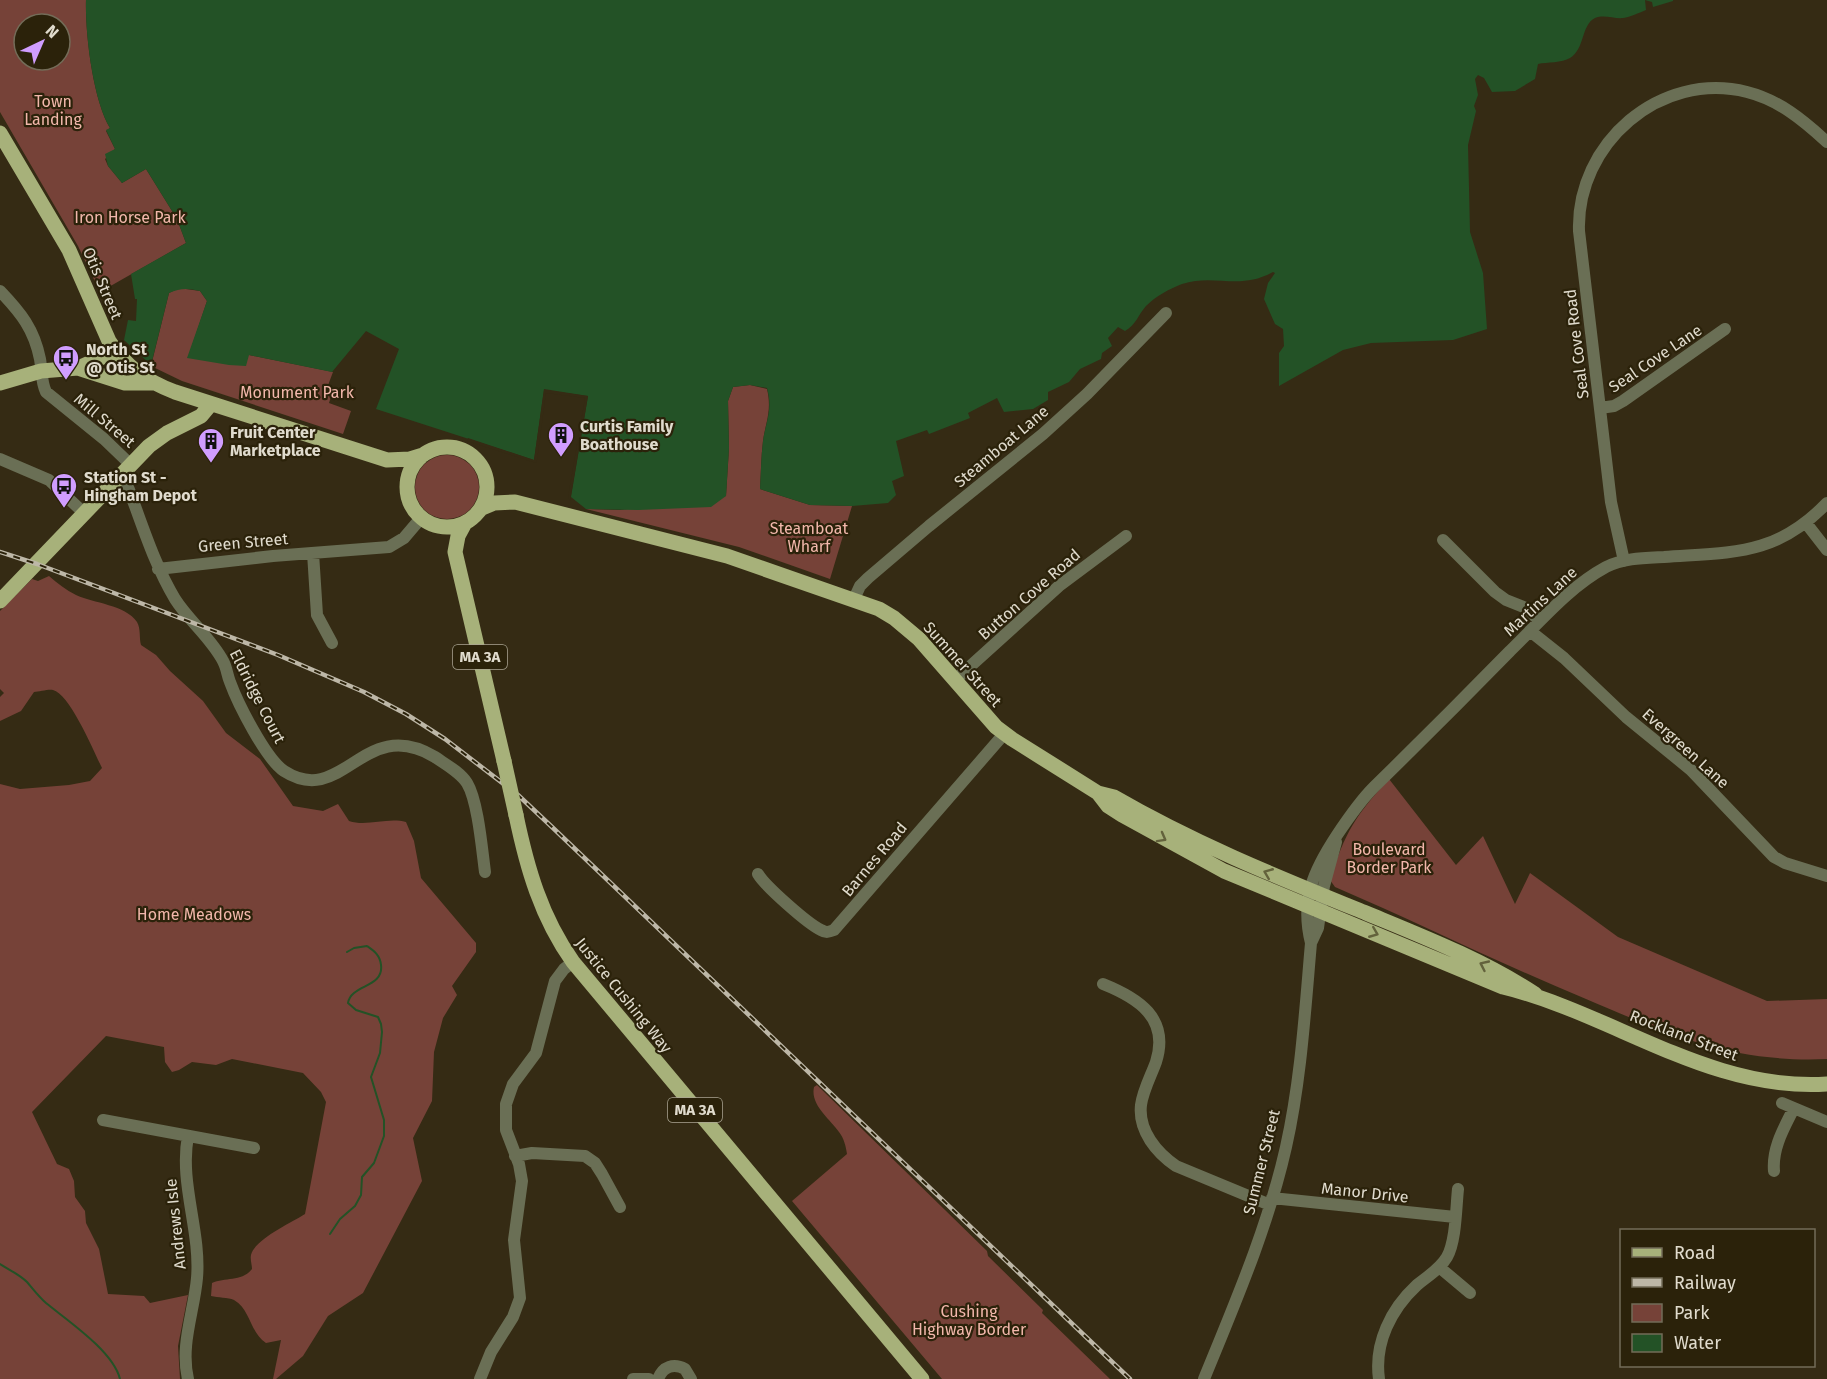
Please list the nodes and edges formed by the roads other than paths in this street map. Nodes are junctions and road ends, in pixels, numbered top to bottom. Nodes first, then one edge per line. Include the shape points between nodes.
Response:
1 (0, 133) edge
2 (1827, 142) edge
3 (0, 291) edge
4 (1166, 313) dead end
5 (1725, 329) dead end
6 (119, 355) junction
7 (82, 370) junction
8 (41, 371) junction
9 (0, 383) edge
10 (154, 383) junction
11 (211, 404) junction
12 (1600, 408) junction
13 (423, 455) junction
14 (0, 459) edge
15 (387, 460) junction
16 (126, 470) junction
17 (486, 473) junction
18 (406, 485) junction
19 (515, 502) junction
20 (1827, 503) edge
21 (482, 508) junction
22 (85, 514) junction
23 (427, 521) junction
24 (465, 523) junction
25 (1806, 523) junction
26 (1126, 536) dead end
27 (1443, 540) dead end
28 (1827, 550) edge
29 (455, 552) junction
30 (313, 553) junction
31 (1624, 561) junction
32 (158, 569) junction
33 (854, 599) junction
34 (0, 601) edge
35 (1540, 621) junction
36 (1530, 631) junction
37 (332, 644) dead end
38 (955, 680) junction
39 (1004, 734) junction
40 (1098, 793) junction
41 (485, 872) dead end
42 (758, 874) dead end
43 (1827, 876) edge
44 (1316, 893) junction
45 (1314, 909) junction
46 (573, 962) junction
47 (1103, 984) dead end
48 (1535, 994) junction
49 (1825, 1085) edge
50 (103, 1120) dead end
51 (1827, 1122) edge
52 (188, 1136) junction
53 (254, 1148) dead end
54 (515, 1156) junction
55 (1774, 1171) dead end
56 (1458, 1189) dead end
57 (1271, 1202) junction
58 (620, 1207) dead end
59 (1455, 1217) junction
60 (1439, 1267) junction
61 (1470, 1293) dead end
62 (188, 1379) edge
63 (480, 1379) edge
64 (633, 1379) edge
65 (649, 1379) edge
66 (658, 1379) edge
67 (691, 1379) edge
68 (922, 1379) edge
69 (1204, 1379) edge
70 (1379, 1379) edge

1 - 6 main road, Otis Street via 69,250 105,333
2 - 12 street, Seal Cove Road via 1780,105 1724,88 1700,89 1667,98 1617,131 1589,174 1579,223
3 - 8 street, Mill Street via 25,318
4 - 33 street, Steamboat Lane via 1087,394 868,578
5 - 12 street, Seal Cove Lane via 1623,401
6 - 7 main road via 105,356
6 - 10 main road
7 - 8 main road
7 - 10 main road via 125,383
8 - 9 main road
8 - 16 street, Mill Street via 48,394 104,439
10 - 11 main road
11 - 15 main road
11 - 16 main road via 201,416 154,442
12 - 31 street, Seal Cove Road via 1611,502
13 - 15 main road
13 - 17 main road via 441,447 462,449 477,459
13 - 18 main road
14 - 22 street via 45,477
15 - 18 main road, MA 3A
16 - 22 main road
16 - 32 street via 126,482
17 - 19 main road, Summer Street
17 - 21 main road
18 - 23 main road, MA 3A via 408,498
19 - 21 main road, Summer Street
19 - 33 main road, Summer Street via 727,556
20 - 25 street, Martins Lane
21 - 24 main road
22 - 34 main road
23 - 24 main road via 450,526
23 - 29 main road, Justice Cushing Way / MA 3A
23 - 30 street, Green Street via 389,547
24 - 29 main road
25 - 28 street
25 - 31 street, Martins Lane via 1779,540 1747,550
26 - 38 street, Button Cove Road via 1059,586
27 - 35 street via 1494,592 1526,608
29 - 46 main road, Justice Cushing Way / MA 3A, bridge via 523,851 552,930
30 - 32 street, Green Street
30 - 37 street via 317,615
31 - 35 street, Martins Lane via 1591,577
32 - 41 street, Eldridge Court via 183,611 220,656 233,690 266,752 279,767 313,781 332,777 381,748 406,746 426,753 468,784
33 - 38 main road, Summer Street via 903,625
35 - 36 street, Martins Lane
36 - 43 street, Evergreen Lane via 1691,770 1774,857
36 - 44 street, Martins Lane via 1366,795 1337,835
38 - 39 main road, Summer Street
39 - 40 main road, Summer Street
39 - 42 street, Barnes Road via 834,930 826,932 816,927
44 -> 40 main road, Summer Street via 1215,851 1114,797
40 -> 45 main road, Summer Street via 1108,806 1187,852
44 - 45 street, Summer Street
48 -> 44 main road, Rockland Street via 1507,976
45 -> 48 main road, Rockland Street via 1503,987
45 - 57 street, Summer Street via 1318,928 1311,943 1293,1109
46 - 54 street via 555,981 536,1053 513,1084 508,1098 505,1125
46 - 68 main road, Justice Cushing Way / MA 3A
47 - 57 street, Manor Drive via 1135,999 1156,1026 1158,1057 1142,1099 1141,1113 1152,1144 1176,1166
48 - 49 main road, Rockland Street via 1717,1069 1764,1080
50 - 52 street
51 - 55 street via 1788,1105 1773,1159
52 - 53 street
52 - 62 street, Andrews Isle via 185,1163 197,1271 185,1350
54 - 58 street via 532,1152 585,1156 595,1163
54 - 63 street via 522,1181 514,1248 520,1298
56 - 59 street
57 - 59 street, Manor Drive
57 - 69 street, Summer Street
59 - 60 street via 1451,1248
60 - 61 street
60 - 70 street via 1410,1292 1390,1320 1379,1351
64 - 65 street
66 - 67 street via 664,1369 677,1366 686,1369

